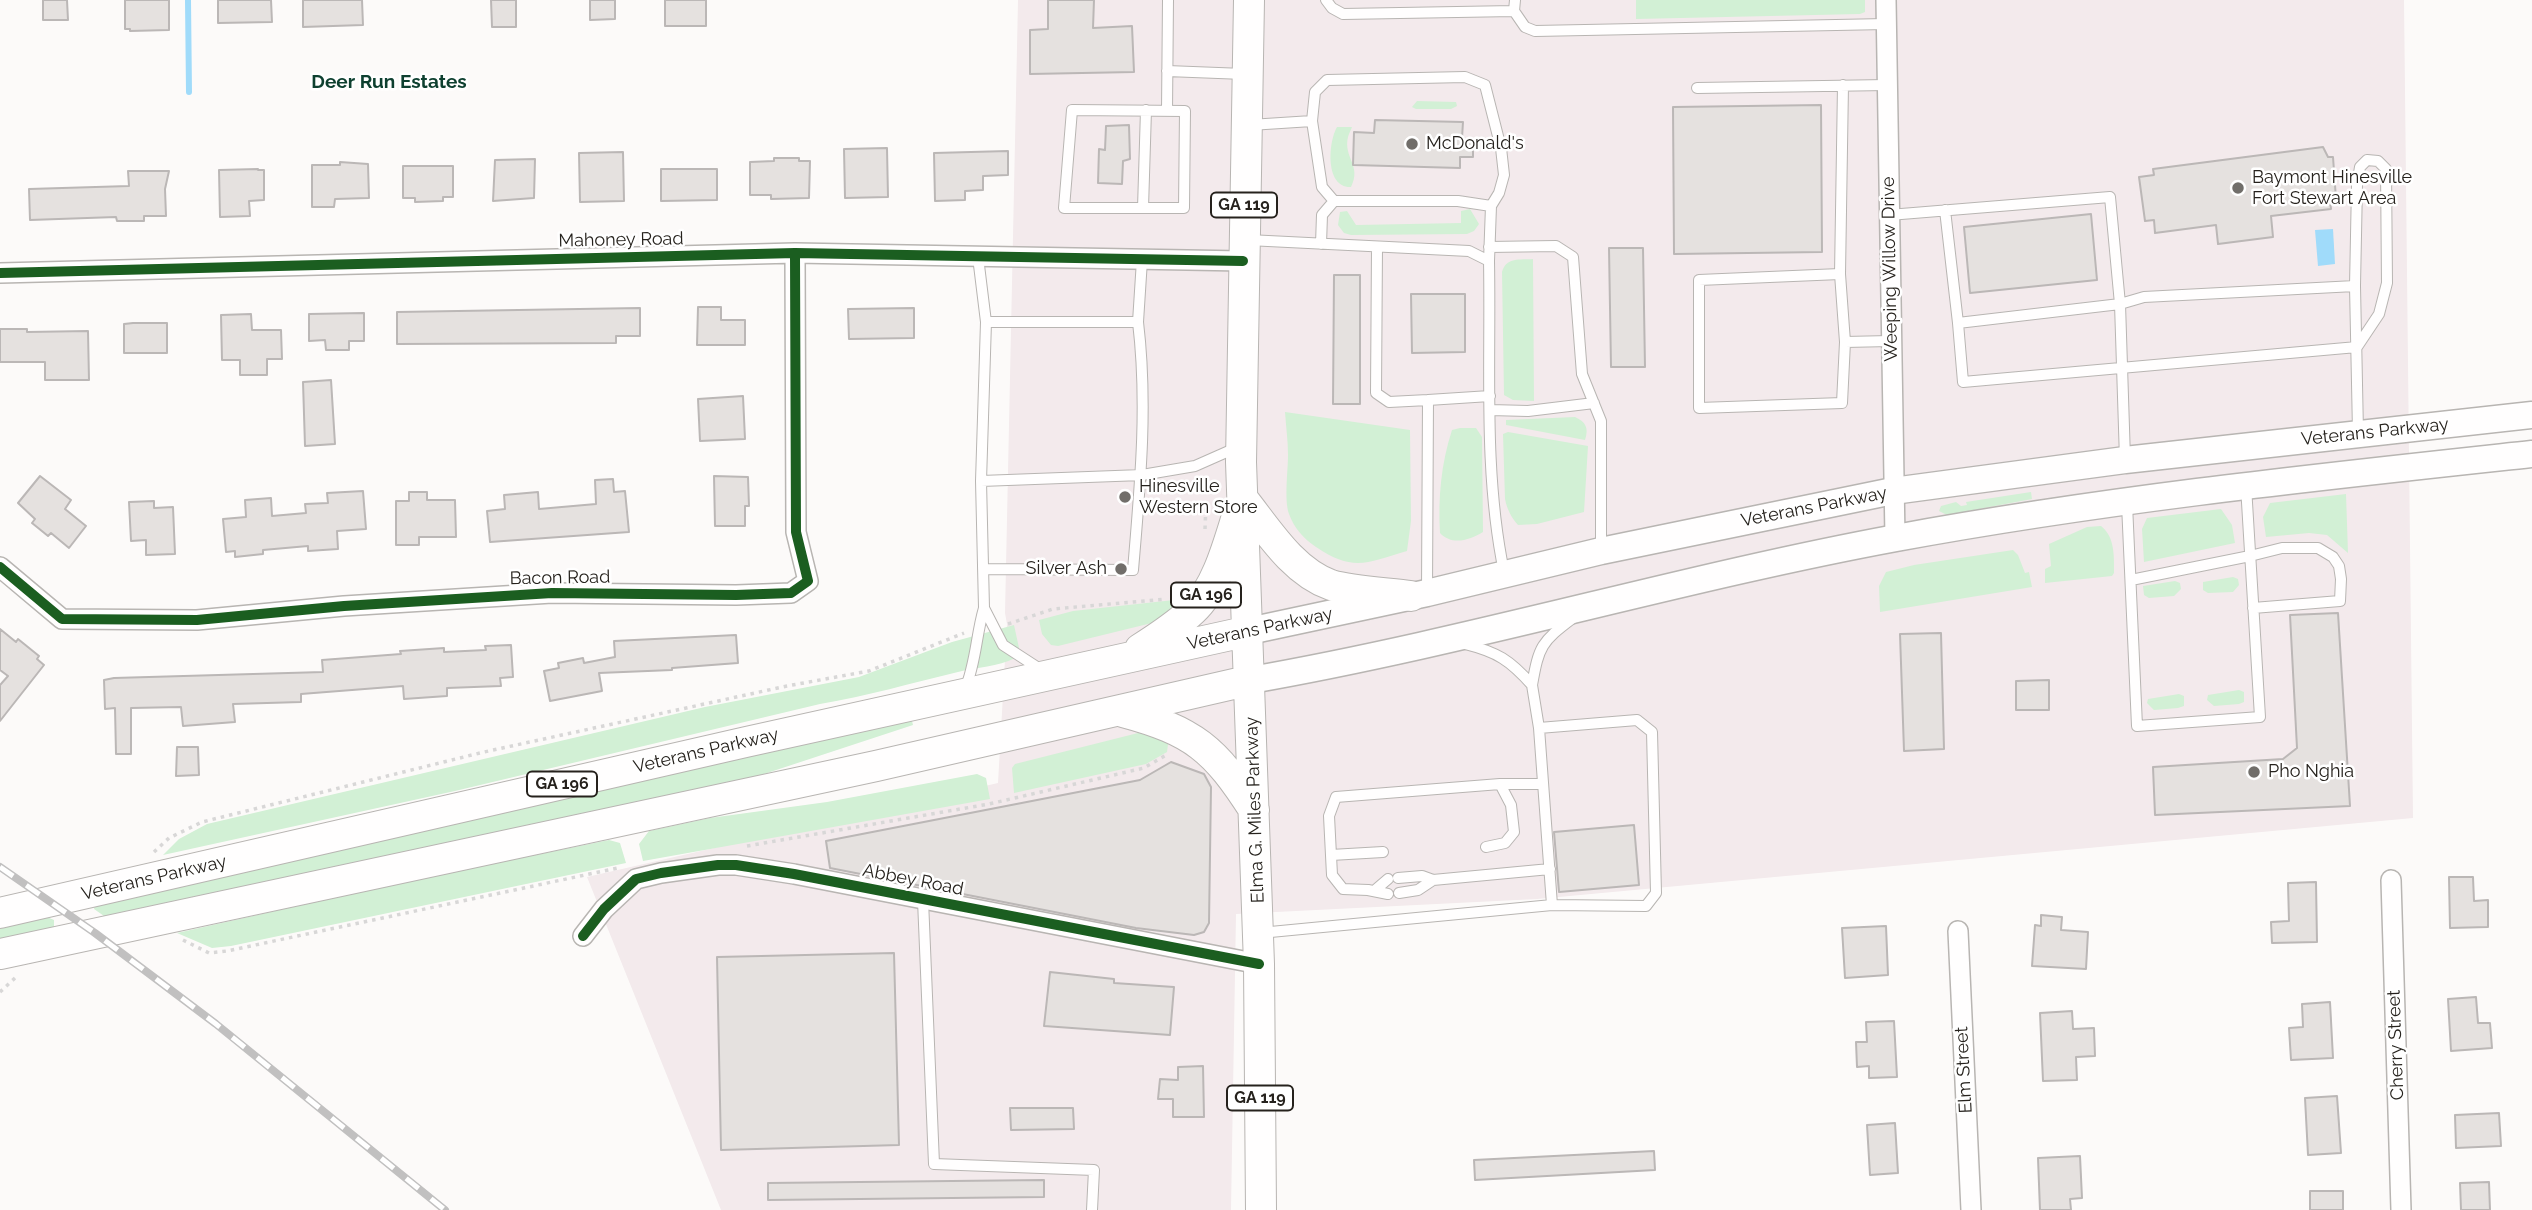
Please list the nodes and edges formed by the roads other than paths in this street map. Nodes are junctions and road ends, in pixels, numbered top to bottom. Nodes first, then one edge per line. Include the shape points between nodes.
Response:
1 (1168, 0) edge
2 (1249, 0) edge
3 (1326, 0) edge
4 (1393, 0) edge
5 (1886, 0) edge
6 (1514, 5) edge
7 (1393, 13) junction
8 (1886, 24) junction
9 (1167, 71) junction
10 (1247, 74) junction
11 (1843, 85) junction
12 (1887, 85) junction
13 (1697, 88) dead end
14 (1146, 110) junction
15 (1167, 111) junction
16 (1312, 121) junction
17 (1246, 125) junction
18 (1334, 201) junction
19 (1491, 206) junction
20 (1143, 208) junction
21 (1945, 211) junction
22 (1889, 215) junction
23 (1321, 244) junction
24 (1377, 247) junction
25 (1489, 247) junction
26 (1243, 251) junction
27 (795, 253) junction
28 (978, 257) junction
29 (1142, 260) junction
30 (1489, 261) junction
31 (0, 273) edge
32 (1840, 274) junction
33 (2356, 286) junction
34 (2120, 304) junction
35 (986, 322) junction
36 (1138, 322) junction
37 (1958, 323) junction
38 (1891, 341) junction
39 (1845, 342) junction
40 (2357, 347) junction
41 (2122, 368) junction
42 (1490, 396) junction
43 (1428, 400) junction
44 (1594, 403) junction
45 (1490, 410) junction
46 (2532, 415) edge
47 (2358, 433) junction
48 (1241, 445) junction
49 (2532, 454) edge
50 (2125, 460) junction
51 (1142, 475) junction
52 (981, 481) junction
53 (2246, 486) junction
54 (1893, 491) junction
55 (1243, 499) junction
56 (2127, 500) junction
57 (1895, 538) junction
58 (1601, 551) junction
59 (2250, 556) junction
60 (0, 567) edge
61 (983, 569) junction
62 (1504, 573) junction
63 (2131, 580) junction
64 (1419, 595) junction
65 (1587, 607) junction
66 (984, 608) junction
67 (2253, 608) junction
68 (1249, 631) junction
69 (1437, 641) junction
70 (1125, 658) junction
71 (1049, 675) junction
72 (1251, 680) junction
73 (1531, 685) junction
74 (963, 694) junction
75 (1119, 711) junction
76 (1539, 728) junction
77 (1500, 784) junction
78 (1543, 784) junction
79 (1255, 810) junction
80 (1486, 847) dead end
81 (1383, 852) dead end
82 (1331, 855) junction
83 (1550, 869) junction
84 (1433, 880) junction
85 (2391, 880) dead end
86 (1374, 891) junction
87 (923, 900) junction
88 (1552, 905) junction
89 (0, 913) edge
90 (1958, 931) dead end
91 (1258, 933) junction
92 (583, 936) dead end
93 (1259, 964) junction
94 (9, 965) edge
95 (1092, 1210) edge
96 (1261, 1210) edge
97 (1971, 1210) edge
98 (2401, 1210) edge

1 - 9 lane
2 - 10 main road, GA 119
3 - 7 lane via 1343,14
4 - 7 lane
5 - 8 street, Weeping Willow Drive
6 - 7 lane
6 - 8 lane via 1525,27 1535,31
8 - 12 street, Weeping Willow Drive
9 - 10 lane
9 - 15 lane
10 - 17 main road, GA 119
11 - 12 lane
11 - 13 lane
11 - 32 lane
12 - 22 street, Weeping Willow Drive
14 - 15 lane
14 - 20 lane
14 - 20 lane via 1072,110 1064,208
15 - 20 lane via 1185,111 1184,208
16 - 17 lane
16 - 18 lane via 1322,187
16 - 19 lane via 1315,92 1327,80 1465,77 1485,85 1504,174
17 - 26 main road, GA 119
18 - 19 lane via 1458,201
18 - 23 lane via 1322,215
19 - 25 lane
21 - 22 lane
21 - 34 lane via 2110,198
21 - 37 lane
22 - 38 street, Weeping Willow Drive
23 - 24 lane
23 - 26 lane
24 - 30 lane via 1469,251
24 - 43 lane via 1376,393 1389,402
25 - 30 lane
25 - 44 lane via 1556,246 1573,257 1582,374
26 - 29 street, Mahoney Road
26 - 48 main road, Elma G. Miles Parkway / GA 119
27 - 28 street, Mahoney Road
27 - 31 street, Mahoney Road
27 - 60 street, Bacon Road via 796,532 808,581 791,593 552,593 197,620 62,619
28 - 29 street, Mahoney Road
28 - 35 lane
29 - 36 lane
30 - 42 lane
32 - 39 lane
32 - 39 lane via 1699,280 1699,408 1842,403
33 - 34 lane via 2144,297
33 - 40 lane
33 - 40 lane via 2360,167 2367,160 2378,161 2386,169 2387,283 2379,314
34 - 37 lane
34 - 41 lane
35 - 36 lane
35 - 52 lane
36 - 51 lane via 1143,364
37 - 41 lane via 1963,382
38 - 39 lane
38 - 54 street, Weeping Willow Drive
40 - 41 lane
40 - 47 lane
41 - 50 lane
42 - 43 lane
42 - 45 lane
43 - 64 lane
44 - 45 lane via 1528,411
44 - 58 lane via 1601,422
45 - 62 lane via 1497,540
46 - 47 main road, Veterans Parkway
47 - 50 main road, Veterans Parkway
48 - 51 lane via 1195,466
48 - 55 main road, Elma G. Miles Parkway / GA 119
49 - 53 main road
50 - 54 main road, Veterans Parkway
51 - 52 lane
51 - 61 lane via 1133,570
52 - 61 lane
53 - 56 main road
53 - 59 lane
54 - 57 street, Weeping Willow Drive
54 - 58 main road, Veterans Parkway
55 - 64 main road via 1308,573 1332,585
55 - 68 main road, Elma G. Miles Parkway / GA 119
55 - 70 main road, GA 196 via 1220,565 1195,609
56 - 57 main road
56 - 63 lane
57 - 65 main road
58 - 62 main road, Veterans Parkway
59 - 63 lane
59 - 67 lane
59 - 67 lane via 2281,548 2318,548 2333,557 2341,579 2340,601
61 - 66 lane
62 - 64 main road, Veterans Parkway
63 - 67 lane via 2137,726 2260,717
64 - 68 main road, Veterans Parkway
65 - 69 main road
65 - 73 lane via 1548,637 1538,652
66 - 71 lane via 1003,645
66 - 74 lane
68 - 70 main road, Veterans Parkway
68 - 72 main road, Elma G. Miles Parkway / GA 119
69 - 72 main road
69 - 73 lane via 1491,651 1514,665
70 - 71 main road, Veterans Parkway / GA 196
71 - 74 main road, Veterans Parkway / GA 196
72 - 75 main road
72 - 79 main road, Elma G. Miles Parkway / GA 119
73 - 76 lane
74 - 89 main road, Veterans Parkway / GA 196
75 - 79 main road via 1157,721 1203,745
75 - 94 main road
76 - 78 lane
76 - 88 lane via 1637,720 1652,732 1656,893 1646,906
77 - 78 lane
77 - 80 lane via 1511,805 1514,832 1506,843
77 - 82 lane via 1336,797 1329,816
78 - 83 lane
79 - 91 main road, Elma G. Miles Parkway / GA 119
81 - 82 lane
82 - 86 lane via 1332,875 1343,889
83 - 84 lane
83 - 88 lane
84 - 86 lane via 1418,890
84 - 86 lane via 1393,878
85 - 98 street, Cherry Street
87 - 92 street, Abbey Road via 762,868 718,865 636,879
87 - 93 street, Abbey Road
87 - 95 lane via 934,1164 1094,1170
88 - 91 lane
90 - 97 street, Elm Street
91 - 93 main road, Elma G. Miles Parkway / GA 119
93 - 96 main road, Elma G. Miles Parkway / GA 119

